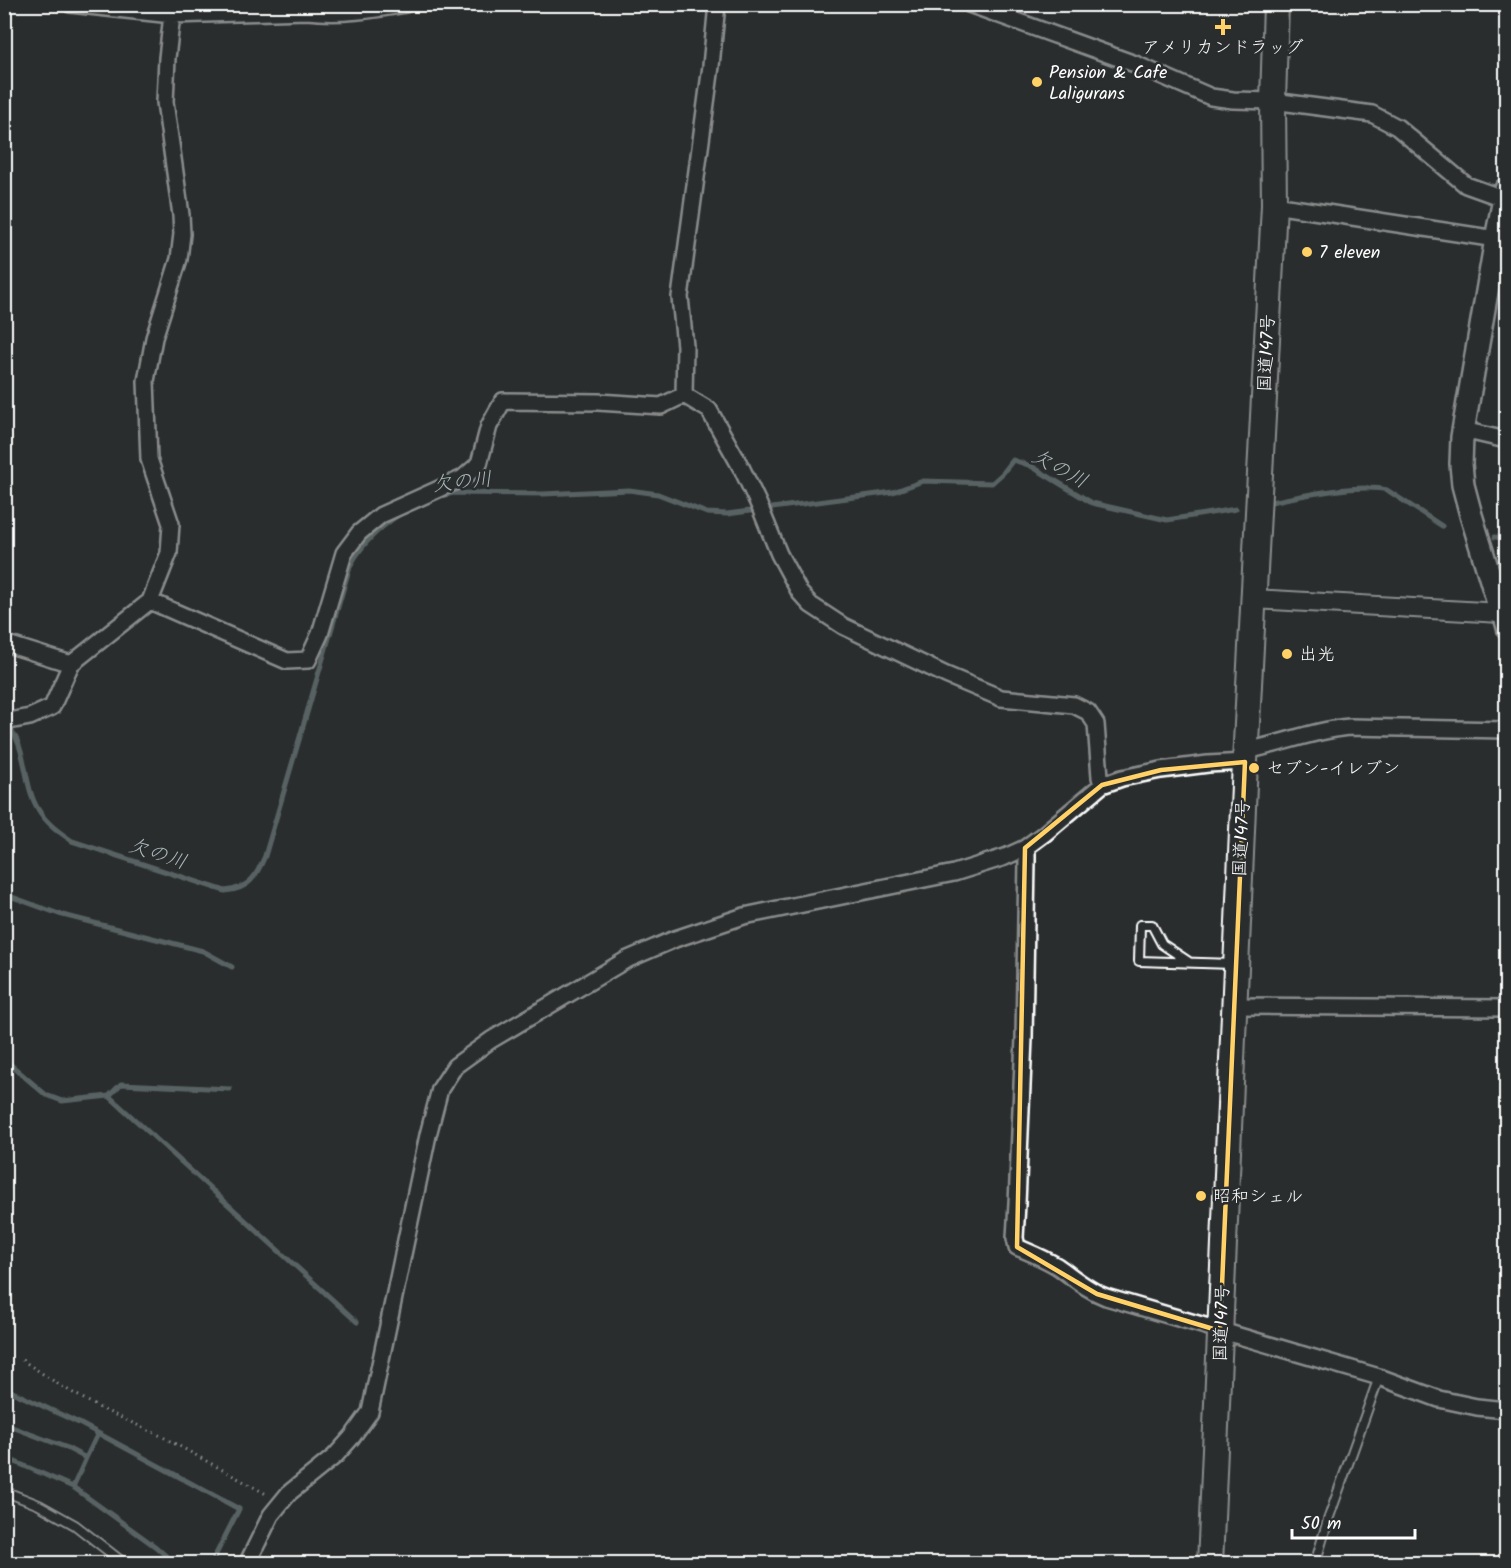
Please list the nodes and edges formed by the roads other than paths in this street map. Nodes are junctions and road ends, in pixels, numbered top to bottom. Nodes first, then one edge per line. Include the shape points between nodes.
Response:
1 (70, 4) edge
2 (406, 4) edge
3 (717, 4) edge
4 (969, 4) edge
5 (1276, 4) edge
6 (307, 8) edge
7 (172, 15) junction
8 (1274, 100) junction
9 (1506, 194) edge
10 (1274, 205) junction
11 (1501, 240) edge
12 (684, 394) junction
13 (1463, 430) junction
14 (1506, 440) edge
15 (1254, 599) junction
16 (150, 601) junction
17 (1505, 619) edge
18 (4, 643) edge
19 (71, 664) junction
20 (9, 721) edge
21 (1506, 730) edge
22 (1246, 757) junction
23 (1102, 785) junction
24 (1024, 848) junction
25 (1189, 962) junction
26 (1236, 964) junction
27 (1234, 1006) junction
28 (1506, 1008) edge
29 (1220, 1331) junction
30 (1379, 1377) junction
31 (1506, 1410) edge
32 (4, 1491) edge
33 (125, 1563) edge
34 (247, 1563) edge
35 (1210, 1563) edge
36 (1315, 1563) edge

1 - 7 street
2 - 6 street via 326,13
3 - 12 street via 680,297
4 - 8 street via 1135,64 1211,97
5 - 8 highway, 国道147号
6 - 7 street
7 - 16 street via 165,102 182,234 146,381 148,459 171,524 170,553
8 - 9 street via 1372,114 1397,127 1466,184
8 - 10 highway, 国道147号
9 - 11 main road
10 - 11 street
10 - 15 highway, 国道147号
11 - 13 main road
12 - 16 street via 661,406 503,401 489,426 479,464 463,478 381,515 359,533 344,553 320,634 308,660 288,661
12 - 23 street via 709,410 742,469 778,554 811,605 843,626 1001,698 1074,705 1088,712 1096,724
13 - 14 street
13 - 17 main road via 1463,485
15 - 17 street
15 - 22 highway, 国道147号
16 - 19 street
18 - 19 street
19 - 20 street via 52,707
21 - 22 street via 1350,727 1324,730
22 - 23 street via 1161,770
22 - 26 highway, 国道147号
23 - 24 street
24 - 29 street via 1027,860 1017,1247 1052,1263 1098,1294
24 - 34 street via 954,873 744,916 675,939 626,960 491,1040 455,1066 440,1089 428,1135 370,1412 335,1456 280,1503
25 - 25 lane via 1139,961 1140,925 1152,925 1162,944
25 - 26 lane
26 - 27 highway, 国道147号
27 - 28 street
27 - 29 highway, 国道147号
29 - 30 street
29 - 35 highway, 国道147号
30 - 31 street via 1439,1399
30 - 36 lane
32 - 33 lane via 75,1525

